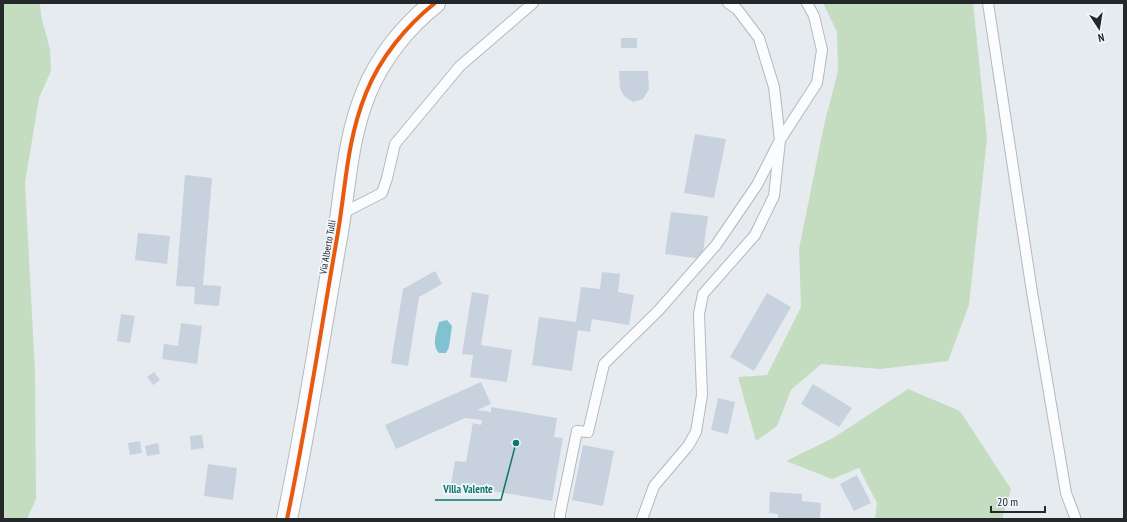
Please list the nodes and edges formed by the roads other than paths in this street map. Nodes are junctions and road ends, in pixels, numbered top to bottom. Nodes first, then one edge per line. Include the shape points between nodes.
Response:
1 (435, 3) edge
2 (533, 3) edge
3 (728, 3) edge
4 (807, 3) edge
5 (988, 3) edge
6 (780, 140) junction
7 (341, 214) junction
8 (1075, 517) dead end
9 (287, 519) edge
10 (560, 519) edge
11 (642, 519) edge

1 - 7 street, Via Alberto Tulli via 388,52 366,93 350,140
2 - 7 lane via 460,66 395,144 382,193
3 - 6 lane via 737,9 760,38 774,87
4 - 6 lane via 814,16 822,50 816,83
5 - 8 lane via 1066,493
6 - 10 lane via 757,185 716,245 659,310 604,364 588,432 577,431
6 - 11 lane via 774,196 758,229 703,294 698,314 702,394 696,432 688,446 654,486
7 - 9 street, Via Alberto Tulli

